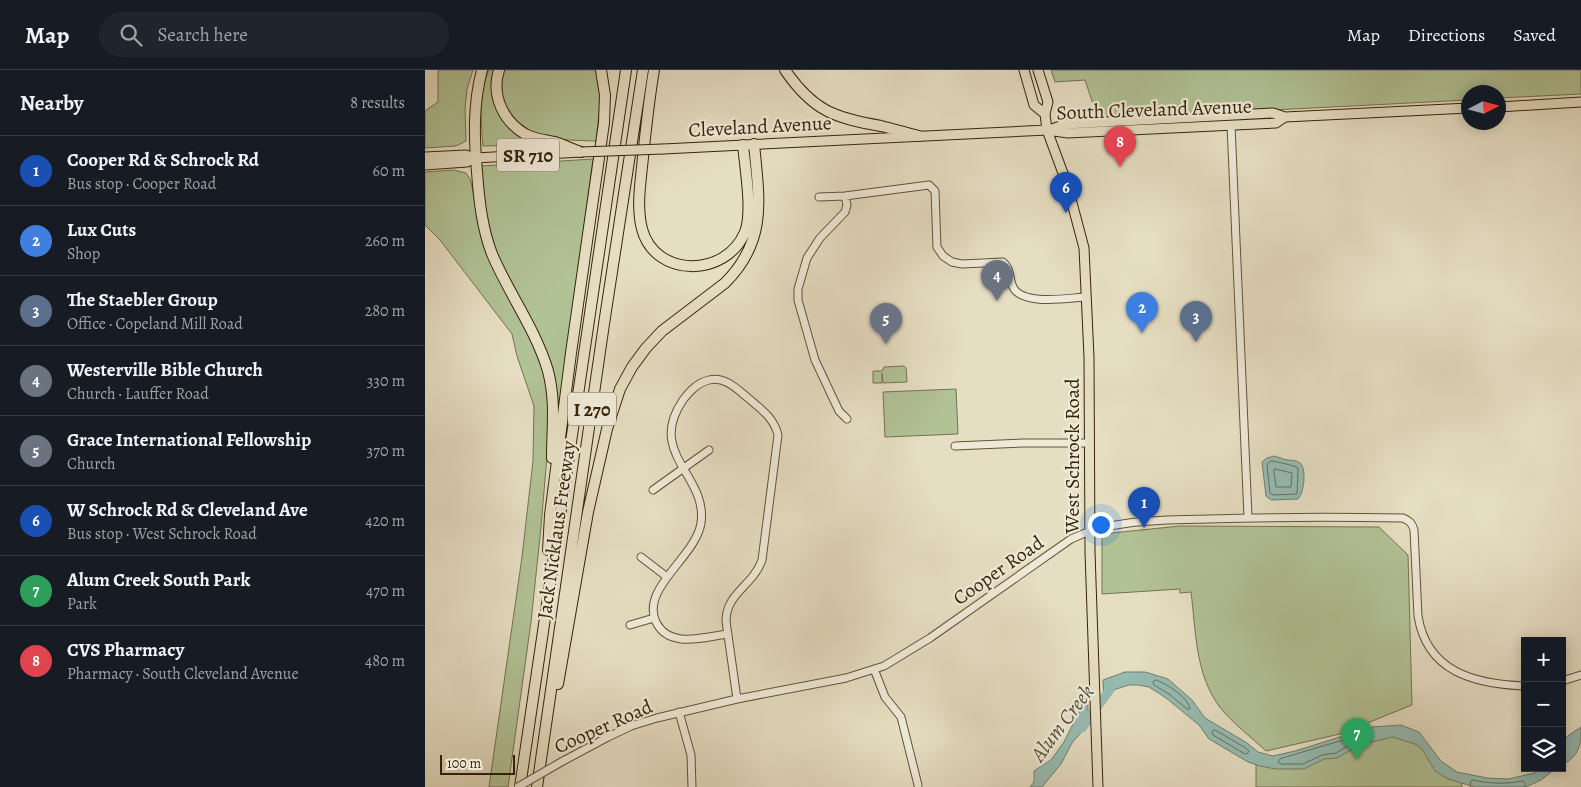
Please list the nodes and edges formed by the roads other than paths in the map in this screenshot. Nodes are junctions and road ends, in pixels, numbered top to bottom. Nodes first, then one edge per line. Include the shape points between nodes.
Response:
1 (482, 70) edge
2 (499, 70) edge
3 (601, 70) edge
4 (626, 70) edge
5 (643, 70) edge
6 (653, 70) edge
7 (785, 70) edge
8 (1024, 70) edge
9 (1038, 70) edge
10 (1581, 102) edge
11 (1506, 107) edge
12 (1461, 108) edge
13 (1045, 114) junction
14 (1285, 117) junction
15 (1231, 125) junction
16 (1047, 130) junction
17 (919, 136) junction
18 (749, 144) junction
19 (581, 152) junction
20 (425, 157) edge
21 (476, 158) junction
22 (425, 165) edge
23 (845, 196) junction
24 (819, 197) dead end
25 (1086, 297) junction
26 (847, 419) dead end
27 (1090, 443) junction
28 (955, 446) dead end
29 (709, 450) dead end
30 (683, 469) junction
31 (653, 490) dead end
32 (550, 515) junction
33 (1248, 517) junction
34 (1090, 530) junction
35 (641, 557) dead end
36 (667, 578) junction
37 (654, 618) junction
38 (630, 625) dead end
39 (728, 634) junction
40 (540, 651) junction
41 (874, 669) junction
42 (1581, 675) edge
43 (1566, 680) edge
44 (1521, 686) edge
45 (737, 700) junction
46 (679, 712) junction
47 (543, 749) junction
48 (918, 785) dead end
49 (519, 787) edge
50 (537, 787) edge
51 (692, 787) edge
52 (1098, 787) edge

1 - 21 highway via 474,116
2 - 19 highway via 496,84 499,104 510,121 539,140
3 - 32 highway via 605,94 604,123
4 - 40 highway, Jack Nicklaus Freeway / I 270
5 - 47 highway, Jack Nicklaus Freeway / I 270
6 - 18 highway via 640,206 646,240 662,256 691,267 706,265 730,254 737,245 745,232 748,213
7 - 17 highway via 803,94 842,118
8 - 13 main road via 1034,105
9 - 13 main road, West Schrock Road via 1048,102
10 - 11 main road
12 - 14 main road, South Cleveland Avenue
13 - 16 main road, West Schrock Road
14 - 15 main road, South Cleveland Avenue via 1276,123
14 - 16 main road, South Cleveland Avenue via 1273,113 1110,121 1066,124
15 - 16 main road, South Cleveland Avenue via 1069,133
15 - 33 street
16 - 17 main road, Cleveland Avenue / SR 710
16 - 25 main road, West Schrock Road via 1075,208 1084,248
17 - 18 main road, Cleveland Avenue / SR 710
18 - 19 main road, Cleveland Avenue / SR 710, bridge
18 - 47 highway via 758,221 748,255 735,274 646,348 620,389 613,408 588,512 568,634
19 - 21 main road, Cleveland Avenue / SR 710
20 - 21 main road, Cleveland Avenue via 466,155
21 - 22 main road, Cleveland Avenue via 467,162
21 - 32 highway via 485,234 542,353 553,393
23 - 24 street
23 - 25 street via 929,185 935,191 937,247 943,256 962,264 1003,262 1009,268 1009,280 1014,290 1023,297
23 - 26 street via 845,212 820,238 807,258 798,300 815,360 839,410
25 - 27 main road, West Schrock Road
27 - 28 street
27 - 34 main road, West Schrock Road
29 - 30 street
30 - 31 street
30 - 36 street via 699,497 701,522 696,539
30 - 39 street via 673,451 674,417 688,394 702,382 718,379 732,385 771,419 776,428 777,443 762,560 754,577 733,598 727,609
32 - 40 highway
33 - 34 street, Cooper Road via 1166,520
33 - 44 street, Cooper Road via 1409,520 1414,530 1420,630 1433,655 1468,677
34 - 41 street, Cooper Road via 1071,539 917,647
34 - 52 main road, West Schrock Road
35 - 36 street
36 - 37 street via 654,600
37 - 38 street
37 - 39 street via 663,632 674,639
39 - 45 street
40 - 49 highway, Jack Nicklaus Freeway / I 270
41 - 45 street, Cooper Road via 846,678
41 - 48 street via 885,697 901,717
42 - 43 street
45 - 46 street, Cooper Road
46 - 49 street, Cooper Road, bridge via 631,726 589,746
46 - 51 street via 691,755
47 - 50 highway, Jack Nicklaus Freeway / I 270

